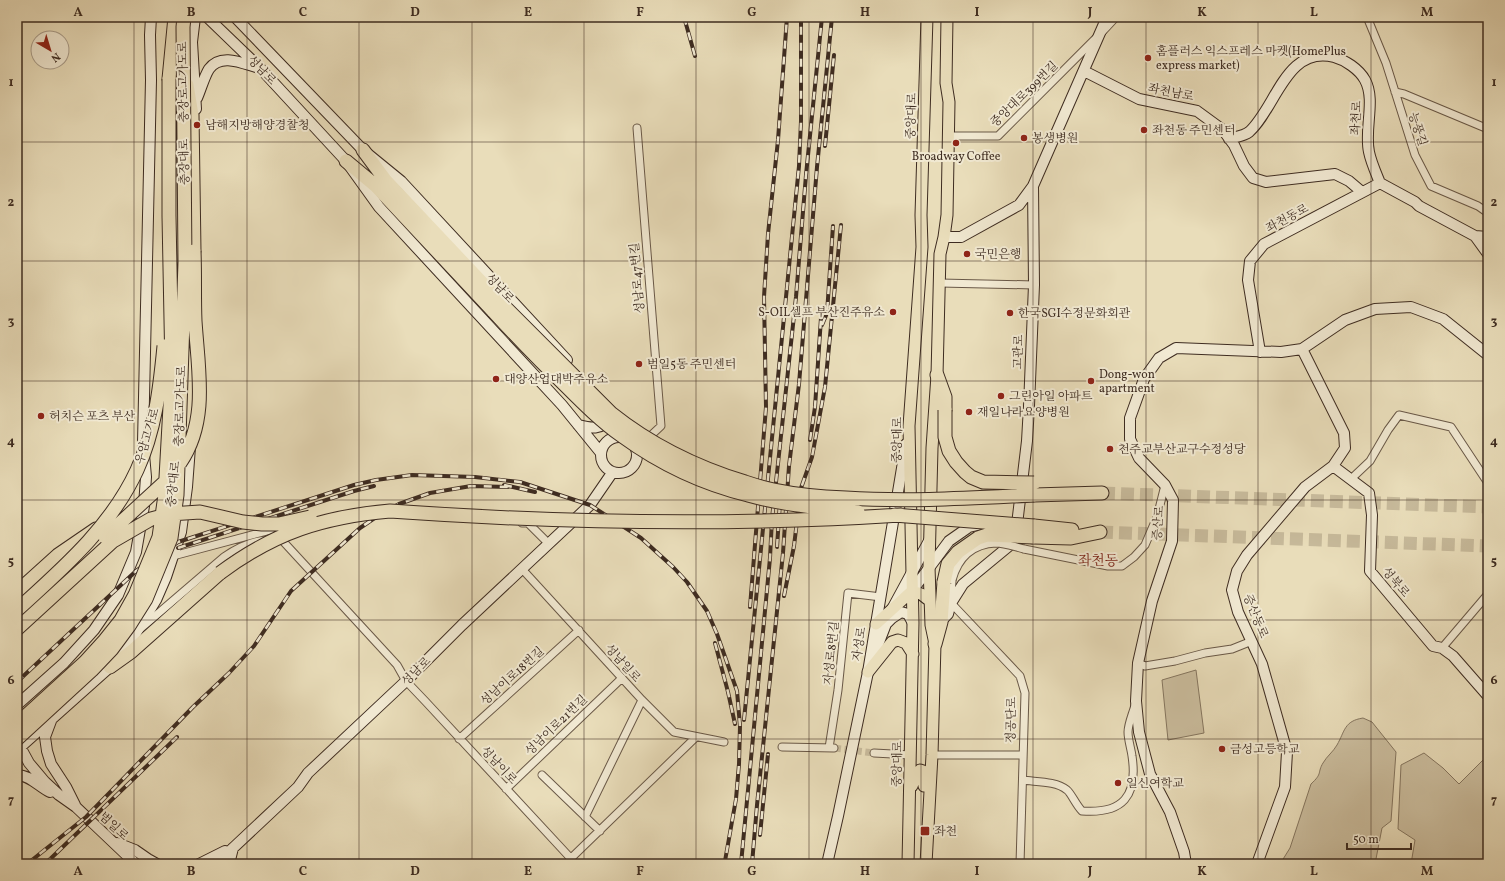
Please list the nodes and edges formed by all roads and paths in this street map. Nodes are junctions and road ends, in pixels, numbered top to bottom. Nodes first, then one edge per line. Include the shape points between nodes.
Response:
1 (151, 17) edge
2 (166, 17) edge
3 (175, 17) edge
4 (184, 17) edge
5 (195, 17) edge
6 (207, 17) edge
7 (236, 17) edge
8 (927, 17) edge
9 (947, 17) edge
10 (1107, 17) edge
11 (1116, 17) edge
12 (1367, 17) edge
13 (1102, 32) junction
14 (184, 66) junction
15 (261, 69) junction
16 (1084, 71) junction
17 (169, 79) junction
18 (1395, 92) junction
19 (196, 100) junction
20 (637, 128) dead end
21 (1488, 129) edge
22 (948, 136) junction
23 (1229, 138) junction
24 (363, 150) junction
25 (346, 161) junction
26 (1380, 183) junction
27 (1033, 186) junction
28 (1362, 192) junction
29 (1488, 213) edge
30 (169, 216) junction
31 (1475, 236) junction
32 (944, 237) junction
33 (1488, 237) edge
34 (1488, 254) edge
35 (940, 283) junction
36 (1034, 285) junction
37 (498, 308) junction
38 (1302, 349) junction
39 (1260, 352) junction
40 (1488, 355) edge
41 (937, 375) junction
42 (612, 415) junction
43 (578, 425) junction
44 (909, 426) junction
45 (623, 437) junction
46 (143, 443) junction
47 (636, 449) junction
48 (601, 453) junction
49 (1333, 466) junction
50 (612, 473) junction
51 (1351, 479) junction
52 (1488, 483) edge
53 (1165, 485) junction
54 (1034, 489) junction
55 (1097, 493) tunnel mouth
56 (901, 515) junction
57 (1019, 516) junction
58 (522, 519) junction
59 (563, 531) junction
60 (1034, 531) junction
61 (1100, 532) tunnel mouth
62 (280, 538) junction
63 (930, 538) junction
64 (549, 544) junction
65 (173, 556) junction
66 (929, 567) junction
67 (522, 569) junction
68 (912, 571) junction
69 (948, 581) junction
70 (912, 591) junction
71 (17, 592) edge
72 (1488, 594) edge
73 (881, 597) junction
74 (930, 601) junction
75 (951, 603) junction
76 (17, 610) edge
77 (891, 610) junction
78 (17, 619) edge
79 (913, 622) junction
80 (940, 622) junction
81 (880, 625) junction
82 (17, 629) edge
83 (579, 630) junction
84 (136, 633) junction
85 (1252, 642) junction
86 (935, 644) junction
87 (1442, 648) junction
88 (913, 654) junction
89 (1138, 663) junction
90 (110, 667) junction
91 (868, 672) junction
92 (622, 678) junction
93 (406, 681) junction
94 (1488, 696) edge
95 (642, 700) junction
96 (1136, 701) junction
97 (17, 705) edge
98 (51, 719) junction
99 (17, 724) edge
100 (696, 737) junction
101 (459, 739) junction
102 (724, 742) dead end
103 (18, 744) edge
104 (782, 747) dead end
105 (874, 753) tunnel mouth
106 (910, 755) junction
107 (932, 755) junction
108 (1023, 755) junction
109 (17, 775) edge
110 (542, 775) dead end
111 (1023, 780) junction
112 (506, 789) junction
113 (910, 793) junction
114 (59, 795) junction
115 (76, 806) junction
116 (585, 817) junction
117 (927, 826) junction
118 (600, 831) junction
119 (112, 841) junction
120 (234, 846) junction
121 (571, 862) edge
122 (136, 864) edge
123 (157, 864) edge
124 (200, 864) edge
125 (216, 864) edge
126 (229, 864) edge
127 (827, 864) edge
128 (908, 864) edge
129 (926, 864) edge
130 (1020, 864) edge
131 (1186, 864) edge
132 (1257, 864) edge

1 - 46 main road via 152,80
2 - 17 highway, 충장로고가도로 via 165,53
3 - 17 highway, 충장로고가도로
4 - 14 highway, 충장로고가도로, bridge
5 - 19 main road, 충장대로 via 192,42
6 - 15 main road, 성남로
7 - 24 main road, 성남로
8 - 44 main road, 중앙대로 via 922,248
9 - 22 main road
10 - 13 main road, 고관로
11 - 13 street, 중앙대로399번길
12 - 18 street, 능풍길
13 - 16 main road, 고관로
13 - 22 street, 중앙대로399번길 via 998,136
14 - 78 highway, bridge via 192,115 195,319 200,390 195,432 184,457 170,477
14 - 103 highway, 충장로고가도로, bridge via 185,262 176,495 170,538 146,599 129,626 92,670
15 - 19 main road via 229,60 218,61 210,68
15 - 25 main road, 성남로
16 - 23 main road, 좌천남로 via 1139,99 1197,111 1223,130
16 - 27 main road, 고관로
17 - 30 highway, 충장로고가도로, bridge
18 - 21 street
18 - 29 street, 능풍길 via 1415,154 1431,186 1478,206
19 - 65 main road, 충장대로 via 199,324 187,486 181,532
20 - 47 street, 성남로47번길 via 661,426
22 - 32 main road via 947,215
23 - 26 main road, 좌천로 via 1248,133 1285,78 1300,62 1312,56 1326,55 1340,59 1352,66 1365,79 1370,94 1369,151
23 - 28 main road, 좌천남로 via 1253,178 1266,182 1335,174
24 - 37 highway, 성남로 via 386,180
24 - 42 main road, 성남로 via 401,181 582,377
25 - 37 highway, 성남로 via 376,186
25 - 43 main road, 성남로 via 379,207
26 - 28 main road, 좌천동로
26 - 31 main road
27 - 32 main road via 1019,205 961,237
27 - 36 main road, 고관로
28 - 39 main road, 좌천동로 via 1264,244 1250,261 1248,280
30 - 76 highway, 우암고가로, bridge via 166,326 160,389 150,437 138,470 120,503 94,535
30 - 99 highway, 충장로고가도로, bridge via 172,371 166,495 159,537 135,595 121,620 84,662
31 - 33 main road
31 - 34 main road
32 - 35 main road via 940,254
35 - 36 street
35 - 41 main road
36 - 57 main road, 고관로 via 1027,441
37 - 54 highway, bridge via 628,426 657,445 716,473 773,490 811,496 881,500 938,500
37 - 56 highway, bridge via 531,352 590,410 623,437 659,459 689,474 742,494 828,509
38 - 39 main road, 증산로
38 - 40 main road, 증산로 via 1345,320 1375,309 1412,307 1443,319
38 - 49 main road, 증산동로 via 1344,433 1345,448
39 - 53 main road, 증산로 via 1176,348 1159,358 1144,379 1132,412 1130,439 1139,458
41 - 54 highway, bridge via 945,397 945,437 956,462 968,475 983,482
41 - 63 main road
42 - 43 main road via 597,428
42 - 45 main road, 성남로
43 - 48 main road, 성남로
44 - 68 main road, 중앙대로
44 - 73 main road, 자성로
45 - 47 main road
45 - 48 main road via 611,439 602,447
46 - 71 highway via 136,470 117,509 94,531 58,555
46 - 97 main road via 146,477 144,506 136,552 118,595 94,630 64,663
47 - 50 main road via 637,461 634,467 624,473
48 - 50 main road via 603,465
49 - 51 main road, 성북로
49 - 85 main road, 증산동로 via 1305,487 1247,555 1238,570 1232,590 1238,612
50 - 59 main road, 성남로 via 590,505
51 - 52 street via 1370,461 1399,415 1451,427
51 - 87 main road, 성북로 via 1369,493 1372,515 1370,571 1433,646
53 - 69 street, bridge via 1157,517 1144,545 1134,558 1122,566 1108,566 998,543 980,545 964,556
53 - 89 main road, 증산로 via 1173,500 1172,540 1152,601
54 - 55 highway
56 - 58 highway, bridge via 825,520 632,523
56 - 60 highway, bridge
57 - 66 main road via 969,527 949,542
57 - 75 main road, 고관로 via 1015,541 963,584
58 - 82 highway, bridge via 462,509 402,504 356,507 279,524 243,522 200,512 170,514 151,519 113,541
58 - 90 highway, bridge via 390,511 351,516 288,533 258,547 220,573 131,652
59 - 64 main road, 성남로
59 - 65 street via 549,518 392,507 327,515
60 - 61 highway
60 - 69 highway, bridge via 978,538 958,552 948,564
62 - 64 street via 364,515 404,515 528,523
62 - 84 street via 250,542 238,547
62 - 93 street, 성남이로 via 397,665
63 - 66 main road
63 - 68 main road
64 - 67 main road, 성남로
65 - 84 main road, 충장대로 via 156,600
66 - 70 main road
66 - 74 main road
67 - 83 street, 성남일로
67 - 93 main road, 성남로
68 - 70 main road, 중앙대로
68 - 77 main road
69 - 75 street
69 - 80 highway
70 - 74 main road
70 - 77 main road
70 - 79 main road, 중앙대로
72 - 87 street
73 - 81 main road, 자성로
73 - 104 street, 자성로8번길 via 848,593 832,748
74 - 86 main road
75 - 80 main road via 948,614
75 - 108 street, 정공단로 via 1020,676 1025,693
77 - 81 main road
79 - 81 main road via 908,614 901,612
79 - 88 main road, 중앙대로
80 - 86 highway
81 - 91 main road, 자성로
83 - 92 street, 성남일로
83 - 101 street, 성남이로18번길
84 - 90 main road, 충장대로
85 - 89 street via 1232,649 1175,661 1145,666
85 - 132 main road, 증산동로 via 1262,664 1287,752 1285,787
86 - 107 main road
87 - 94 main road, 성북로 via 1453,656
88 - 91 main road via 906,642 892,642
88 - 106 main road, 중앙대로
89 - 96 main road, 증산로
90 - 98 main road, 충장대로
91 - 127 main road, 자성로
92 - 95 street, 성남일로
92 - 112 street, 성남이로21번길
93 - 101 street, 성남이로
93 - 120 main road, 성남로
95 - 100 street, 성남일로 via 674,732
95 - 116 street
96 - 111 street via 1128,730 1134,772 1133,784 1123,802 1098,812 1082,811 1067,790 1057,785
96 - 131 main road, 증산로 via 1139,732 1150,774 1170,812
98 - 103 main road, 충장대로
98 - 115 main road via 45,737 47,751 51,764
100 - 102 street, 성남일로
100 - 118 street
101 - 112 street, 성남이로
103 - 114 main road via 33,768
105 - 106 street
106 - 113 main road, 중앙대로
107 - 108 street
107 - 117 main road
108 - 111 street, 정공단로
109 - 114 main road via 22,775 44,790
110 - 116 street
111 - 130 street, 정공단로
112 - 121 street, 성남이로
113 - 117 main road via 918,771 923,771
113 - 128 main road, 중앙대로
114 - 115 main road
115 - 119 main road, 범일로
116 - 118 street
117 - 129 main road
118 - 121 street
119 - 122 main road, 범일로
119 - 123 main road via 135,850
120 - 124 main road
120 - 125 main road, 성남로
120 - 126 main road

